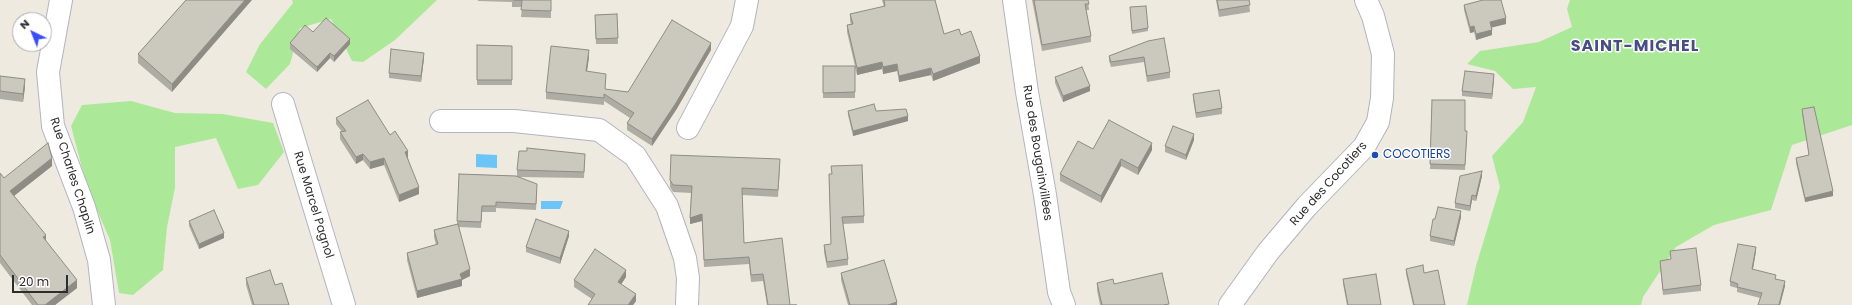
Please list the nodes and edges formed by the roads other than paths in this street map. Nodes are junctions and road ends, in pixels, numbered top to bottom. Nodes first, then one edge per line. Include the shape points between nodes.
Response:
1 (62, 0) edge
2 (747, 0) edge
3 (1014, 0) edge
4 (1366, 0) edge
5 (283, 104) dead end
6 (441, 121) dead end
7 (688, 128) dead end
8 (104, 305) edge
9 (344, 305) edge
10 (687, 305) edge
11 (1064, 305) edge
12 (1230, 305) edge

1 - 8 street, Rue Charles Chaplin via 48,72 52,126 86,215 99,260
2 - 7 street via 742,26
3 - 11 street, Rue des Bougainvillées via 1059,292
4 - 12 street, Rue des Cocotiers via 1383,54 1382,98 1378,122 1364,147 1278,241
5 - 9 street, Rue Marcel Pagnol
6 - 10 street via 514,121 598,130 635,156 667,206 685,258 688,278

